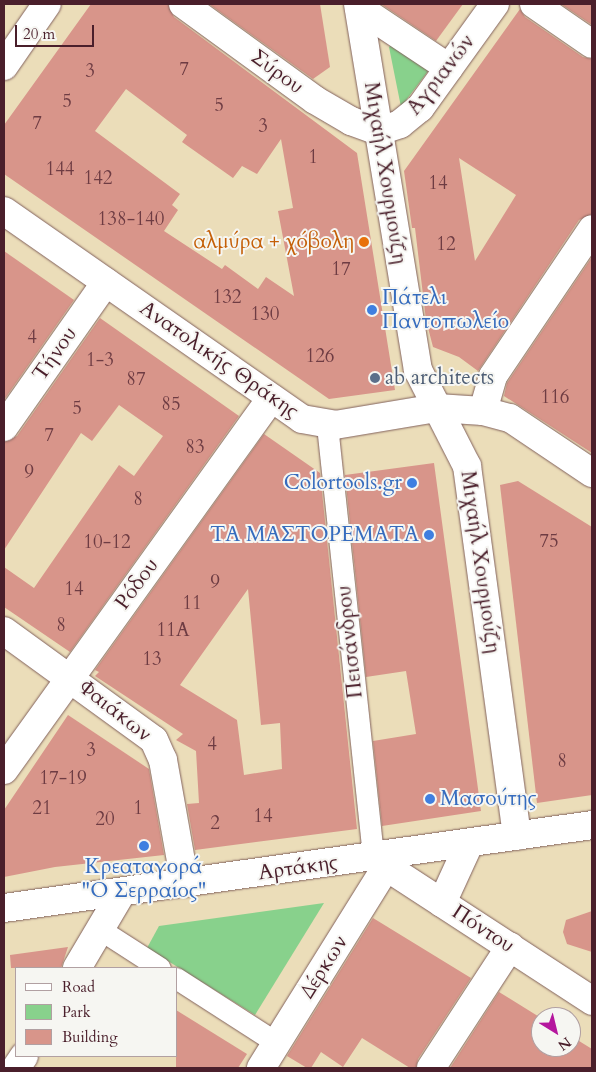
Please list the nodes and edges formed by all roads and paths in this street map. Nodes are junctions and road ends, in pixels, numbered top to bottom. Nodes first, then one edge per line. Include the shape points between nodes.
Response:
1 (47, 4) edge
2 (183, 4) edge
3 (495, 4) edge
4 (534, 4) edge
5 (358, 6) edge
6 (592, 44) edge
7 (4, 66) edge
8 (449, 68) junction
9 (377, 130) junction
10 (4, 211) edge
11 (592, 229) edge
12 (106, 282) junction
13 (271, 398) junction
14 (437, 408) junction
15 (483, 410) junction
16 (327, 425) junction
17 (4, 427) edge
18 (592, 473) edge
19 (4, 631) edge
20 (70, 677) junction
21 (4, 770) edge
22 (592, 825) edge
23 (517, 836) junction
24 (469, 844) junction
25 (380, 862) junction
26 (184, 883) junction
27 (122, 892) junction
28 (442, 903) junction
29 (4, 908) edge
30 (101, 930) junction
31 (510, 947) junction
32 (79, 967) edge
33 (158, 967) edge
34 (178, 980) edge
35 (592, 1001) edge
36 (23, 1057) edge
37 (271, 1060) edge
38 (16, 1068) edge
39 (431, 1068) edge

1 - 7 street
2 - 9 street, Σύρου via 315,100 351,121
3 - 8 street, Αγριανών
4 - 6 street
5 - 8 street
5 - 9 street, Μιχαήλ Χουρμούζη
8 - 9 street, Αγριανών via 416,112 395,126
9 - 14 street, Μιχαήλ Χουρμούζη via 416,362
10 - 12 street, Ανατολικής Θράκης
11 - 15 street via 493,376
12 - 13 street, Ανατολικής Θράκης
12 - 17 street, Τήνου
13 - 16 street, Ανατολικής Θράκης via 302,419
13 - 20 street, Ρόδου
14 - 15 street, Ανατολικής Θράκης
14 - 16 street, Ανατολικής Θράκης
14 - 23 street, Μιχαήλ Χουρμούζη via 467,466
15 - 18 street, Ανατολικής Θράκης via 510,418
16 - 25 street, Πεισάνδρου
19 - 20 street, Φαιάκων
20 - 21 street, Ρόδου
20 - 26 street, Φαιάκων via 144,730 158,746
22 - 23 street, Αρτάκης
23 - 24 street, Αρτάκης
24 - 25 street, Αρτάκης
24 - 28 street
25 - 26 street, Αρτάκης
25 - 28 street, Πόντου
25 - 37 street, Δέρκων
26 - 27 street, Αρτάκης
27 - 29 street, Αρτάκης
27 - 30 street
28 - 31 street, Πόντου
30 - 32 street
30 - 33 street
31 - 35 street, Πόντου
31 - 39 street
34 - 37 street
36 - 38 street

